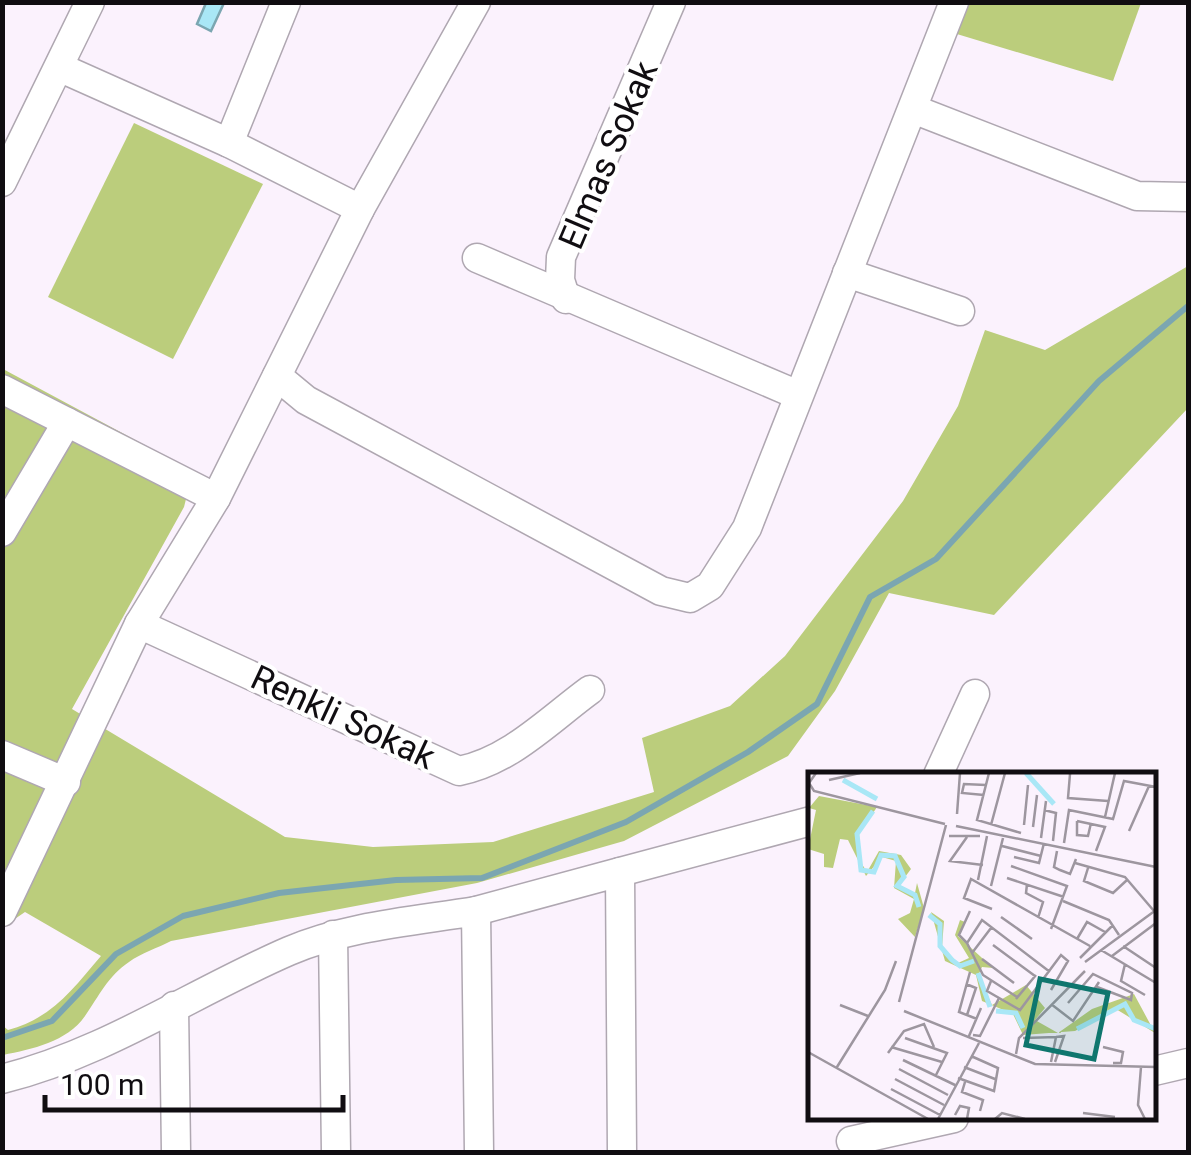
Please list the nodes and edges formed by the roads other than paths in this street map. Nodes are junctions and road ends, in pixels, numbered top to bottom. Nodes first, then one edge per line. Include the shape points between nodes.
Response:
1 (90, 2) edge
2 (286, 2) edge
3 (476, 2) edge
4 (954, 2) edge
5 (670, 3) edge
6 (61, 68) junction
7 (913, 109) junction
8 (229, 144) junction
9 (2, 182) edge
10 (1188, 197) edge
11 (360, 209) junction
12 (476, 258) dead end
13 (847, 273) junction
14 (566, 298) junction
15 (960, 311) dead end
16 (276, 376) junction
17 (2, 388) edge
18 (798, 395) junction
19 (66, 422) junction
20 (216, 498) junction
21 (2, 532) edge
22 (139, 624) junction
23 (590, 690) dead end
24 (975, 694) dead end
25 (2, 756) edge
26 (939, 772) edge
27 (66, 782) junction
28 (808, 823) edge
29 (620, 872) junction
30 (476, 910) junction
31 (2, 912) edge
32 (332, 935) junction
33 (174, 1006) junction
34 (1188, 1063) edge
35 (1156, 1071) edge
36 (2, 1079) edge
37 (943, 1120) edge
38 (851, 1137) edge
39 (176, 1152) edge
40 (336, 1152) edge
41 (480, 1152) edge
42 (622, 1152) edge

1 - 6 street
2 - 8 street
3 - 11 street
4 - 7 street
5 - 14 street, Elmas Sokak via 562,257
6 - 8 street
6 - 9 street
7 - 10 street via 1136,196
7 - 13 street
8 - 11 street
11 - 16 street
12 - 14 street
13 - 15 street
13 - 18 street
14 - 18 street, Elmas Sokak
16 - 18 street via 306,400 627,573 690,598 710,586 748,528
16 - 20 street
17 - 19 street
19 - 20 street
19 - 21 street
20 - 22 street
22 - 23 street, Renkli Sokak via 459,771 484,766 514,748
22 - 27 street
24 - 26 street
25 - 27 street
27 - 31 street
28 - 29 street
29 - 30 street
29 - 42 street
30 - 32 street
30 - 41 street
32 - 33 street
32 - 40 street
33 - 36 street via 104,1046
33 - 39 street
34 - 35 street
37 - 38 street

